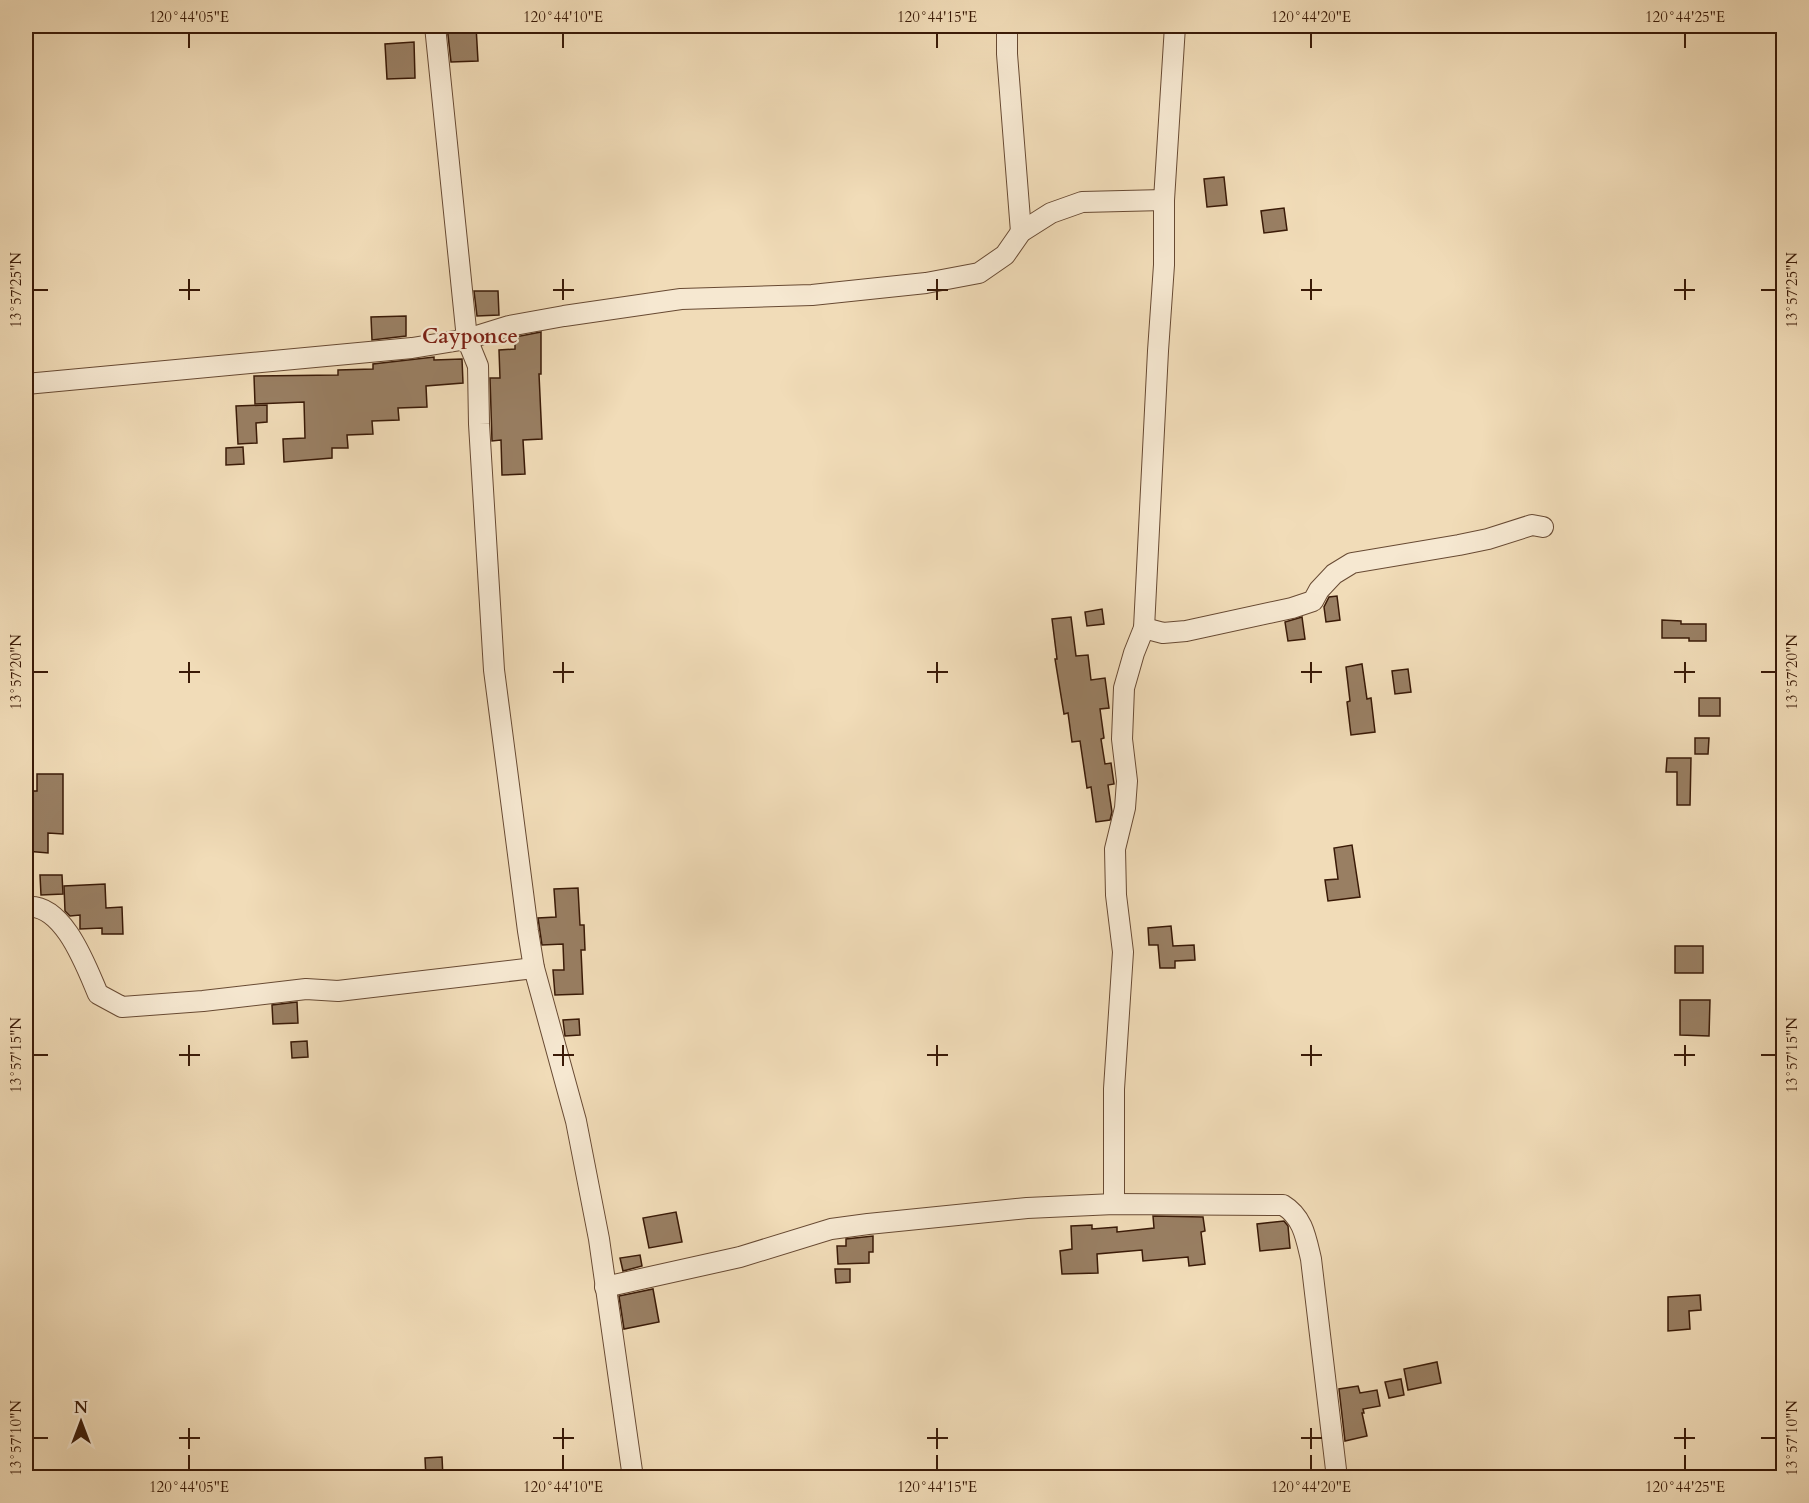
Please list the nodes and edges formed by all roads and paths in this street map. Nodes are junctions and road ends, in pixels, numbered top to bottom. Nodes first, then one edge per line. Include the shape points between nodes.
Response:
1 (435, 26) edge
2 (1007, 26) edge
3 (1175, 26) edge
4 (1164, 200) junction
5 (1021, 232) junction
6 (467, 339) junction
7 (26, 384) edge
8 (1544, 527) dead end
9 (1144, 628) junction
10 (26, 907) edge
11 (534, 968) junction
12 (1114, 1204) junction
13 (605, 1287) junction
14 (633, 1478) edge
15 (1337, 1478) edge

1 - 6 street
2 - 5 street
3 - 4 street
4 - 5 street via 1082,202 1051,213
4 - 9 street via 1164,265
5 - 6 street via 1005,255 979,273 812,295 681,299 509,326
6 - 7 street via 412,348
6 - 11 street via 478,366 494,670
8 - 9 street via 1532,525 1488,539 1352,563 1334,574 1313,601 1292,608 1186,631 1163,633
9 - 12 street via 1124,688 1122,739 1127,781 1115,849 1123,952 1114,1089
10 - 11 street via 36,906 52,915 78,947 98,994 122,1007 306,989 338,991
11 - 13 street via 576,1121
12 - 13 street via 1027,1208 831,1229 740,1257
12 - 15 street via 1283,1205 1294,1212 1305,1231 1311,1259
13 - 14 street

